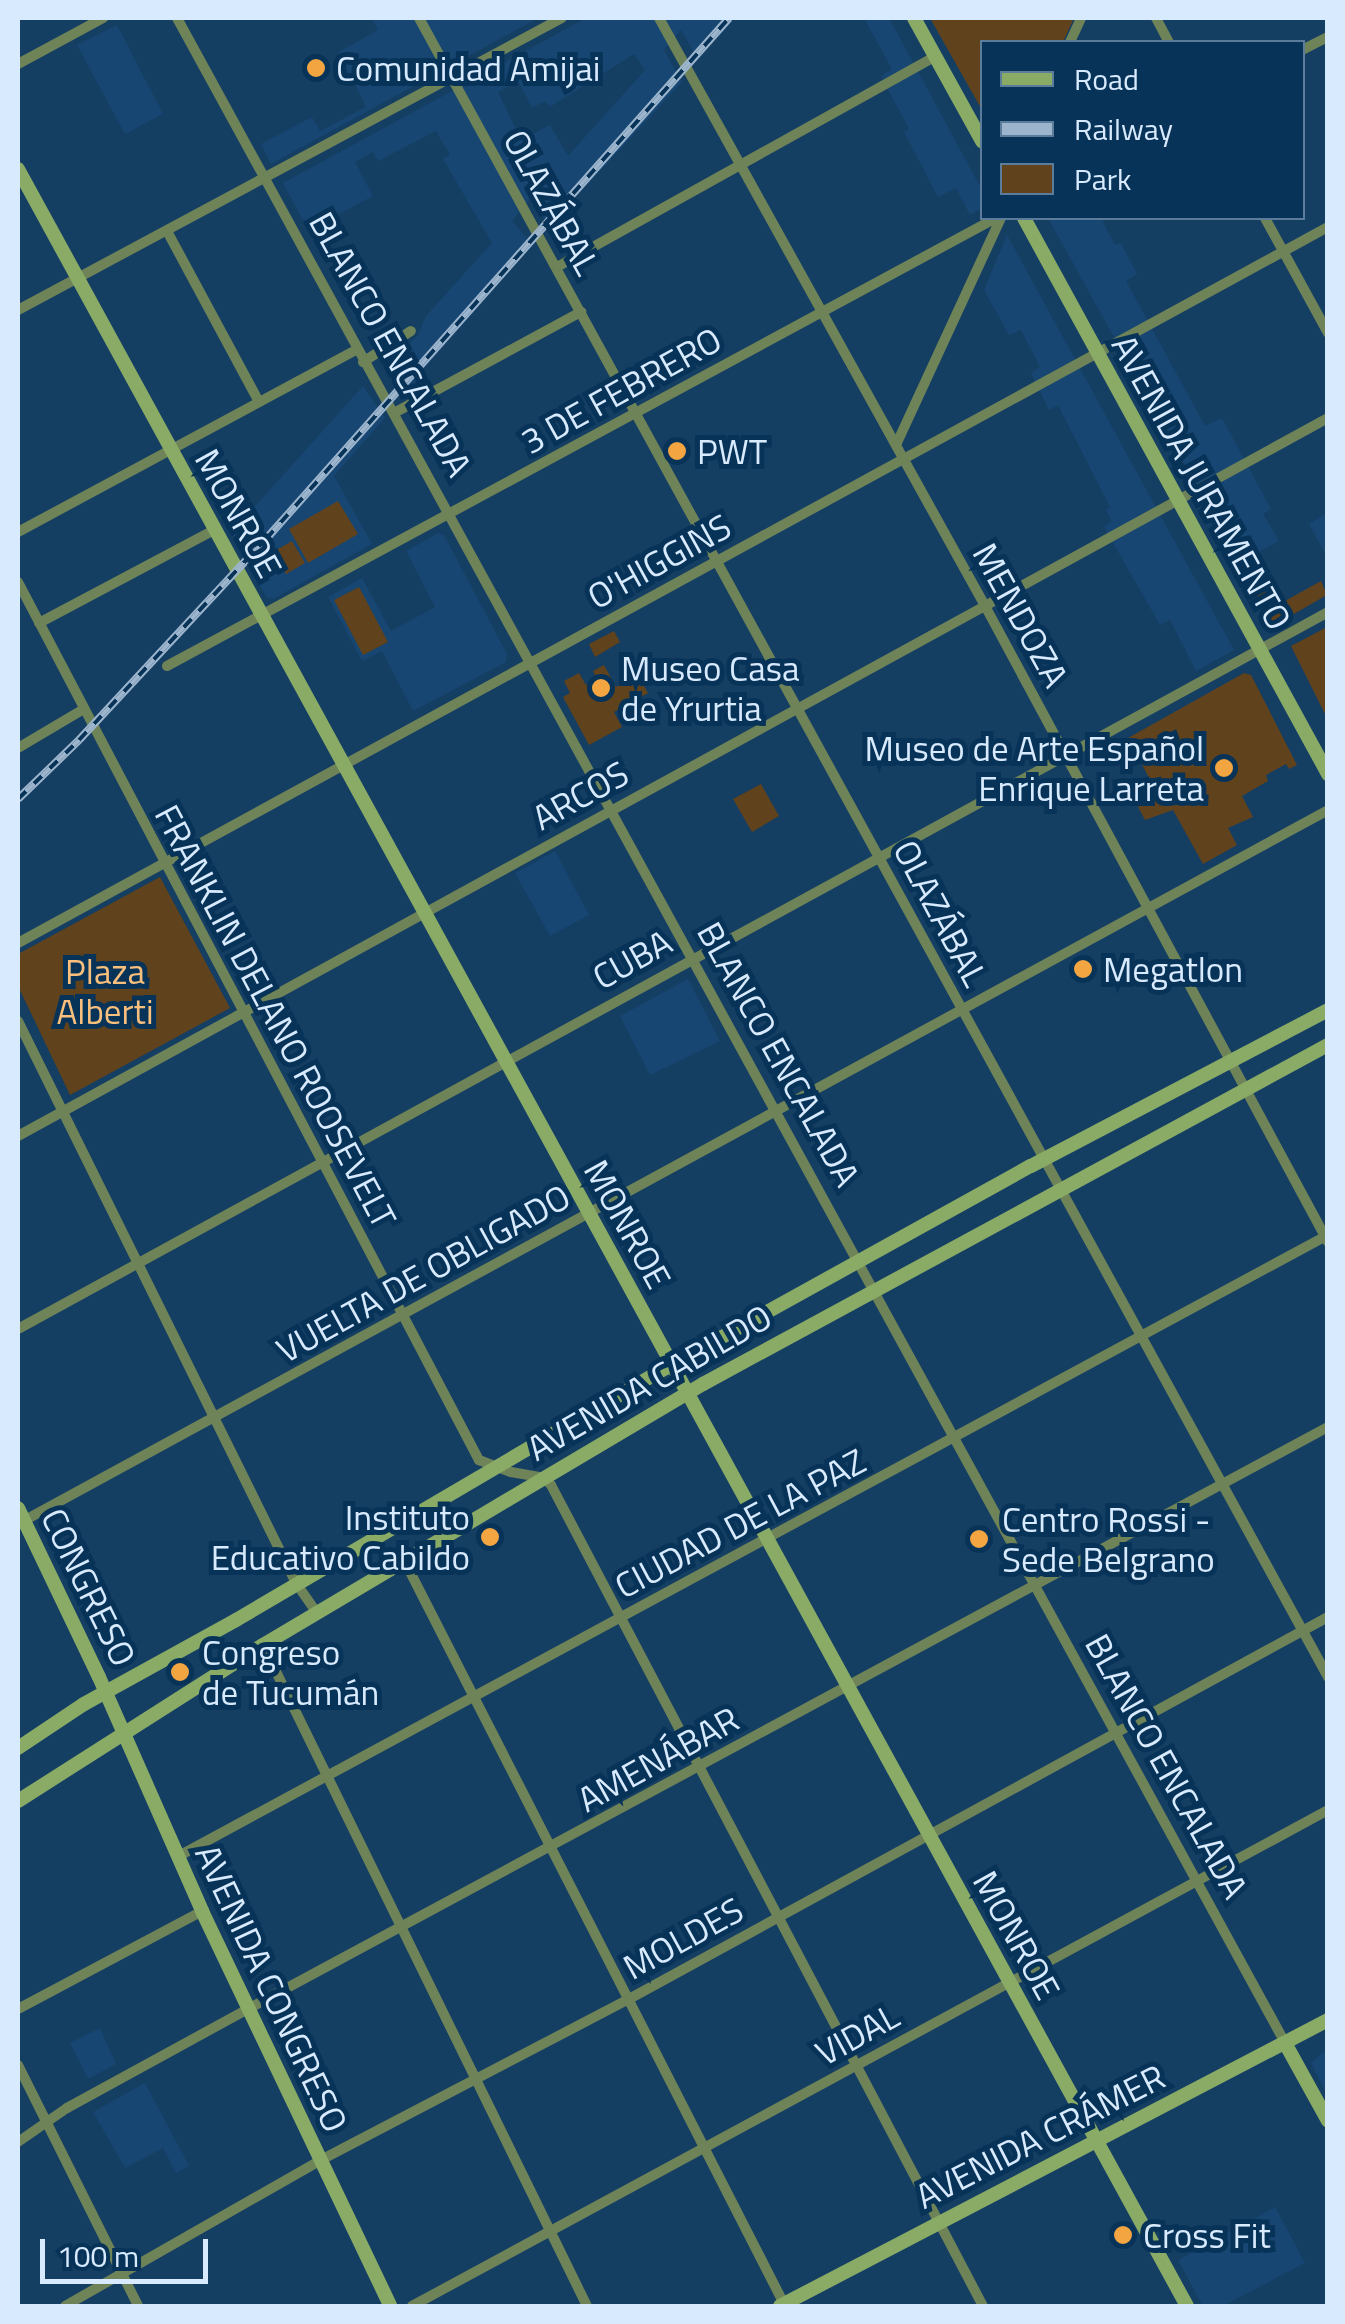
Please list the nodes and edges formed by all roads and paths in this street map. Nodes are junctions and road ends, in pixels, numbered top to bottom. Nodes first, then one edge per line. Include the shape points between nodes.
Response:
1 (103, 18) edge
2 (177, 18) edge
3 (420, 18) edge
4 (562, 18) edge
5 (659, 18) edge
6 (914, 18) edge
7 (1156, 18) edge
8 (1328, 36) edge
9 (1168, 40) edge
10 (1305, 48) edge
11 (936, 56) junction
12 (18, 64) edge
13 (452, 78) junction
14 (980, 137) edge
15 (741, 164) junction
16 (18, 170) edge
17 (265, 179) junction
18 (995, 220) edge
19 (998, 220) edge
20 (1025, 220) edge
21 (1266, 220) edge
22 (1328, 227) edge
23 (167, 231) junction
24 (1284, 251) junction
25 (557, 267) junction
26 (76, 279) junction
27 (18, 310) edge
28 (581, 312) junction
29 (822, 312) junction
30 (411, 331) dead end
31 (1328, 334) edge
32 (356, 350) junction
33 (1097, 351) junction
34 (363, 362) junction
35 (258, 402) junction
36 (394, 413) junction
37 (637, 414) junction
38 (1328, 418) edge
39 (896, 445) junction
40 (170, 450) junction
41 (903, 458) junction
42 (1177, 497) junction
43 (450, 514) junction
44 (214, 530) junction
45 (18, 532) edge
46 (717, 560) junction
47 (18, 582) edge
48 (984, 604) junction
49 (1328, 612) edge
50 (262, 618) junction
51 (39, 623) junction
52 (1259, 648) junction
53 (531, 662) junction
54 (166, 666) dead end
55 (797, 708) junction
56 (84, 709) junction
57 (18, 748) edge
58 (1066, 756) junction
59 (343, 765) junction
60 (1328, 774) edge
61 (610, 810) junction
62 (1328, 810) edge
63 (880, 857) junction
64 (164, 863) junction
65 (1148, 909) junction
66 (423, 912) junction
67 (18, 943) edge
68 (692, 958) junction
69 (962, 1010) junction
70 (1328, 1010) edge
71 (244, 1013) junction
72 (18, 1021) edge
73 (1328, 1045) edge
74 (1232, 1060) junction
75 (505, 1061) junction
76 (1248, 1088) junction
77 (776, 1110) junction
78 (64, 1111) junction
79 (18, 1136) edge
80 (1044, 1160) junction
81 (323, 1162) junction
82 (1058, 1189) junction
83 (589, 1214) junction
84 (1326, 1238) edge
85 (859, 1260) junction
86 (140, 1262) junction
87 (874, 1288) junction
88 (402, 1316) junction
89 (18, 1329) edge
90 (1140, 1336) junction
91 (671, 1366) junction
92 (686, 1393) junction
93 (215, 1417) junction
94 (1328, 1427) edge
95 (955, 1438) junction
96 (495, 1466) junction
97 (544, 1478) junction
98 (1220, 1485) junction
99 (20, 1517) edge
100 (766, 1540) junction
101 (404, 1562) junction
102 (296, 1583) junction
103 (1035, 1585) junction
104 (317, 1613) junction
105 (620, 1618) junction
106 (1328, 1618) edge
107 (1302, 1631) junction
108 (262, 1645) junction
109 (1328, 1677) edge
110 (847, 1688) junction
111 (106, 1692) junction
112 (477, 1696) junction
113 (120, 1733) junction
114 (1116, 1736) junction
115 (18, 1748) edge
116 (700, 1766) junction
117 (329, 1776) junction
118 (18, 1801) edge
119 (1328, 1810) edge
120 (928, 1836) junction
121 (551, 1847) junction
122 (177, 1857) junction
123 (1196, 1882) junction
124 (202, 1911) junction
125 (780, 1915) junction
126 (402, 1926) junction
127 (1009, 1983) junction
128 (629, 1998) junction
129 (18, 2009) edge
130 (248, 2009) junction
131 (1328, 2020) edge
132 (1285, 2043) junction
133 (858, 2064) junction
134 (18, 2066) edge
135 (476, 2079) junction
136 (45, 2121) junction
137 (1328, 2121) edge
138 (18, 2142) edge
139 (1096, 2142) junction
140 (706, 2149) junction
141 (320, 2160) junction
142 (938, 2221) junction
143 (551, 2232) junction
144 (121, 2270) junction
145 (1183, 2305) edge
146 (65, 2306) edge
147 (138, 2306) edge
148 (390, 2306) edge
149 (412, 2306) edge
150 (587, 2306) edge
151 (783, 2306) edge
152 (983, 2306) edge

1 - 12 street
2 - 17 street, BLANCO ENCALADA
3 - 13 street, OLAZÁBAL
4 - 13 street
5 - 15 street, MENDOZA
6 - 11 main road
7 - 9 street
8 - 10 street
11 - 14 main road
11 - 15 street
13 - 17 street
13 - 25 street, OLAZÁBAL
15 - 25 street
15 - 29 street, MENDOZA
16 - 26 main road, MONROE
17 - 23 street
17 - 32 street, BLANCO ENCALADA
18 - 29 street, 3 DE FEBRERO
19 - 39 street
20 - 33 main road, AVENIDA JURAMENTO
21 - 24 street
22 - 24 street, O'HIGGINS
23 - 26 street
23 - 35 street
24 - 31 street
24 - 33 street, O'HIGGINS
25 - 28 street, OLAZÁBAL
26 - 27 street
26 - 40 main road, MONROE
28 - 36 street
28 - 37 street, OLAZÁBAL
29 - 37 street, 3 DE FEBRERO
29 - 39 street, MENDOZA
30 - 34 street
32 - 34 street, BLANCO ENCALADA
32 - 35 street
33 - 41 street, O'HIGGINS
33 - 42 main road, AVENIDA JURAMENTO
34 - 36 street, BLANCO ENCALADA
35 - 40 street
36 - 43 street, BLANCO ENCALADA
37 - 43 street, 3 DE FEBRERO
37 - 46 street, OLAZÁBAL
38 - 42 street, ARCOS
39 - 41 street, MENDOZA
40 - 44 main road, MONROE
40 - 45 street
41 - 46 street, O'HIGGINS
41 - 48 street, MENDOZA
42 - 48 street, ARCOS
42 - 52 main road, AVENIDA JURAMENTO
43 - 50 street, 3 DE FEBRERO
43 - 53 street, BLANCO ENCALADA
44 - 50 main road, MONROE
44 - 51 street
46 - 53 street, O'HIGGINS
46 - 55 street, OLAZÁBAL
47 - 51 street, FRANKLIN DELANO ROOSEVELT
48 - 55 street, ARCOS
48 - 58 street, MENDOZA
49 - 52 street, CUBA
50 - 54 street, 3 DE FEBRERO
50 - 59 main road, MONROE
51 - 56 street, FRANKLIN DELANO ROOSEVELT
52 - 58 street, CUBA
52 - 60 main road, AVENIDA JURAMENTO
53 - 59 street, O'HIGGINS
53 - 61 street, BLANCO ENCALADA
55 - 61 street, ARCOS
55 - 63 street, OLAZÁBAL
56 - 57 street
56 - 64 street, FRANKLIN DELANO ROOSEVELT
58 - 63 street, CUBA
58 - 65 street, MENDOZA
59 - 64 street, O'HIGGINS
59 - 66 main road, MONROE
61 - 66 street, ARCOS
61 - 68 street, BLANCO ENCALADA
62 - 65 street, VUELTA DE OBLIGADO
63 - 68 street, CUBA
63 - 69 street, OLAZÁBAL
64 - 67 street, O'HIGGINS
64 - 71 street, FRANKLIN DELANO ROOSEVELT
65 - 69 street, VUELTA DE OBLIGADO
65 - 74 street, MENDOZA
66 - 71 street, ARCOS
66 - 75 main road, MONROE
68 - 75 street, CUBA
68 - 77 street, BLANCO ENCALADA
69 - 77 street, VUELTA DE OBLIGADO
69 - 80 street, OLAZÁBAL
70 - 74 main road, AVENIDA CABILDO
71 - 78 street, ARCOS
71 - 81 street, FRANKLIN DELANO ROOSEVELT
72 - 78 street
73 - 76 main road, AVENIDA CABILDO
74 - 76 street, MENDOZA
74 - 80 main road, AVENIDA CABILDO
75 - 81 street, CUBA
75 - 83 main road, MONROE
76 - 82 main road, AVENIDA CABILDO
76 - 84 street, MENDOZA
77 - 83 street, VUELTA DE OBLIGADO
77 - 85 street, BLANCO ENCALADA
78 - 79 street, ARCOS
78 - 86 street
80 - 82 street, OLAZÁBAL
80 - 85 main road, AVENIDA CABILDO
81 - 86 street, CUBA
81 - 88 street, FRANKLIN DELANO ROOSEVELT
82 - 87 main road, AVENIDA CABILDO
82 - 90 street, OLAZÁBAL
83 - 88 street, VUELTA DE OBLIGADO
83 - 91 main road, MONROE
84 - 90 street, CIUDAD DE LA PAZ
85 - 87 street, BLANCO ENCALADA
85 - 91 main road, AVENIDA CABILDO
86 - 89 street, CUBA
86 - 93 street
87 - 92 main road, AVENIDA CABILDO
87 - 95 street, BLANCO ENCALADA
88 - 93 street, VUELTA DE OBLIGADO
88 - 96 street, FRANKLIN DELANO ROOSEVELT via 479,1460
90 - 95 street, CIUDAD DE LA PAZ
90 - 98 street, OLAZÁBAL
91 - 92 main road, MONROE
91 - 96 main road, AVENIDA CABILDO
92 - 97 main road, AVENIDA CABILDO
92 - 100 main road, MONROE
93 - 99 street, VUELTA DE OBLIGADO
93 - 102 street
94 - 98 street, AMENÁBAR
95 - 100 street, CIUDAD DE LA PAZ
95 - 103 street, BLANCO ENCALADA
96 - 97 street
96 - 102 main road, AVENIDA CABILDO
97 - 101 main road, AVENIDA CABILDO
97 - 105 street
98 - 103 street, AMENÁBAR
98 - 107 street, OLAZÁBAL
99 - 111 main road, CONGRESO
100 - 105 street, CIUDAD DE LA PAZ
100 - 110 main road, MONROE
101 - 104 main road, AVENIDA CABILDO
101 - 112 street
102 - 104 street
102 - 111 main road, AVENIDA CABILDO
103 - 110 street, AMENÁBAR
103 - 114 street, BLANCO ENCALADA
104 - 108 main road, AVENIDA CABILDO
105 - 112 street, CIUDAD DE LA PAZ
105 - 116 street
106 - 107 street, MOLDES
107 - 109 street, OLAZÁBAL
107 - 114 street, MOLDES
108 - 113 main road, AVENIDA CABILDO
108 - 117 street
110 - 116 street, AMENÁBAR
110 - 120 main road, MONROE
111 - 113 main road, AVENIDA CONGRESO
111 - 115 main road, AVENIDA CABILDO
112 - 117 street, CIUDAD DE LA PAZ
112 - 121 street
113 - 118 main road, AVENIDA CABILDO
113 - 122 main road, AVENIDA CONGRESO
114 - 120 street, MOLDES
114 - 123 street, BLANCO ENCALADA
116 - 121 street, AMENÁBAR
116 - 125 street
117 - 122 street, CIUDAD DE LA PAZ
117 - 126 street
119 - 123 street, VIDAL
120 - 125 street, MOLDES
120 - 127 main road, MONROE
121 - 126 street, AMENÁBAR
121 - 128 street
122 - 124 main road, AVENIDA CONGRESO
123 - 127 street, VIDAL
123 - 132 street, BLANCO ENCALADA
124 - 129 street
124 - 130 main road, AVENIDA CONGRESO
125 - 128 street, MOLDES
125 - 133 street
126 - 130 street, AMENÁBAR
126 - 135 street
127 - 133 street, VIDAL
127 - 139 main road, MONROE
128 - 135 street, MOLDES
128 - 140 street
130 - 136 street, AMENÁBAR
130 - 141 main road, AVENIDA CONGRESO
131 - 132 main road, AVENIDA CRÁMER
132 - 137 main road, BLANCO ENCALADA
132 - 139 main road, AVENIDA CRÁMER
133 - 140 street, VIDAL
133 - 142 street
134 - 136 street
135 - 141 street, MOLDES
135 - 143 street
136 - 138 street, AMENÁBAR
136 - 144 street
139 - 142 main road, AVENIDA CRÁMER
139 - 145 main road, MONROE
140 - 143 street, VIDAL
140 - 151 street
141 - 144 street, MOLDES
141 - 148 main road, AVENIDA CONGRESO
142 - 151 main road, AVENIDA CRÁMER
142 - 152 street
143 - 149 street, VIDAL
143 - 150 street
144 - 146 street, MOLDES
144 - 147 street

